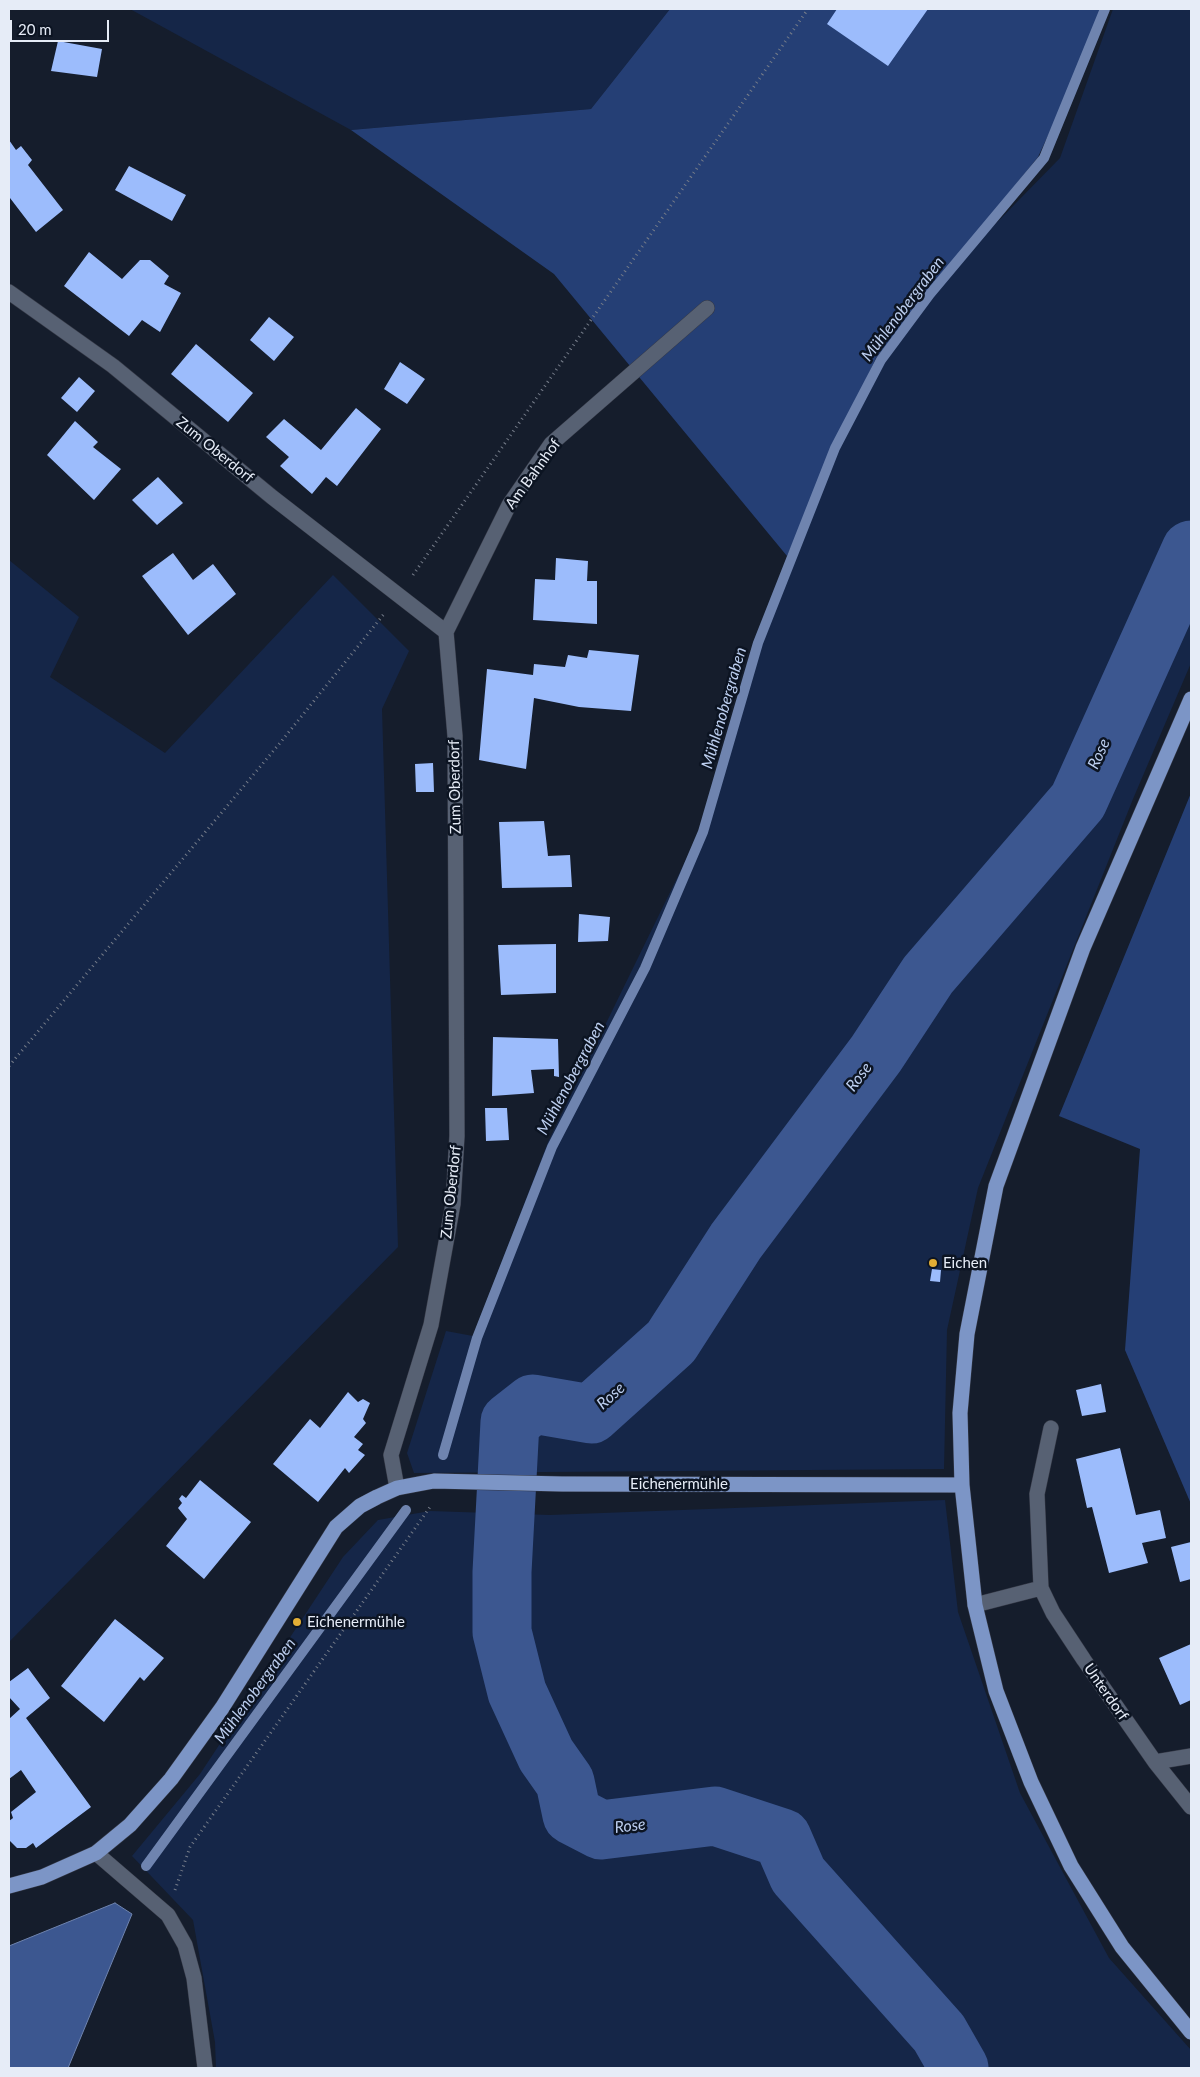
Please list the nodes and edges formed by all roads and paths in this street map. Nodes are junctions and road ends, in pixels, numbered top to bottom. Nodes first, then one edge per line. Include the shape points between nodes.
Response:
1 (808, 9) edge
2 (9, 292) edge
3 (707, 308) dead end
4 (399, 596) junction
5 (446, 632) junction
6 (1191, 699) edge
7 (9, 1066) edge
8 (1051, 1428) dead end
9 (448, 1482) junction
10 (962, 1484) junction
11 (397, 1488) junction
12 (1041, 1588) junction
13 (975, 1605) junction
14 (1191, 1756) edge
15 (1155, 1762) junction
16 (1191, 1807) edge
17 (96, 1853) junction
18 (9, 1886) edge
19 (168, 1915) junction
20 (1191, 2032) edge
21 (205, 2068) edge

1 - 4 path
2 - 4 street, Zum Oberdorf via 113,366
3 - 5 street, Am Bahnhof via 551,444 509,505
4 - 5 street, Zum Oberdorf
4 - 7 path
5 - 11 street, Zum Oberdorf via 455,736 457,1136 452,1204 431,1325 391,1455
6 - 10 main road via 1083,948 996,1186 967,1334 960,1413
8 - 12 street, Unterdorf via 1037,1494
9 - 10 main road, Eichenermühle
9 - 11 main road, Eichenermühle
9 - 19 path via 190,1847
10 - 13 main road
11 - 17 main road, Eichenermühle via 360,1506 336,1527 222,1708 171,1778 130,1826
12 - 13 street
12 - 15 street, Unterdorf via 1053,1613
13 - 20 main road via 996,1691 1031,1782 1071,1866 1122,1947
14 - 15 street
15 - 16 street, Unterdorf
17 - 18 main road, Eichenermühle via 42,1877
17 - 19 street
19 - 21 street via 185,1945 194,1978

